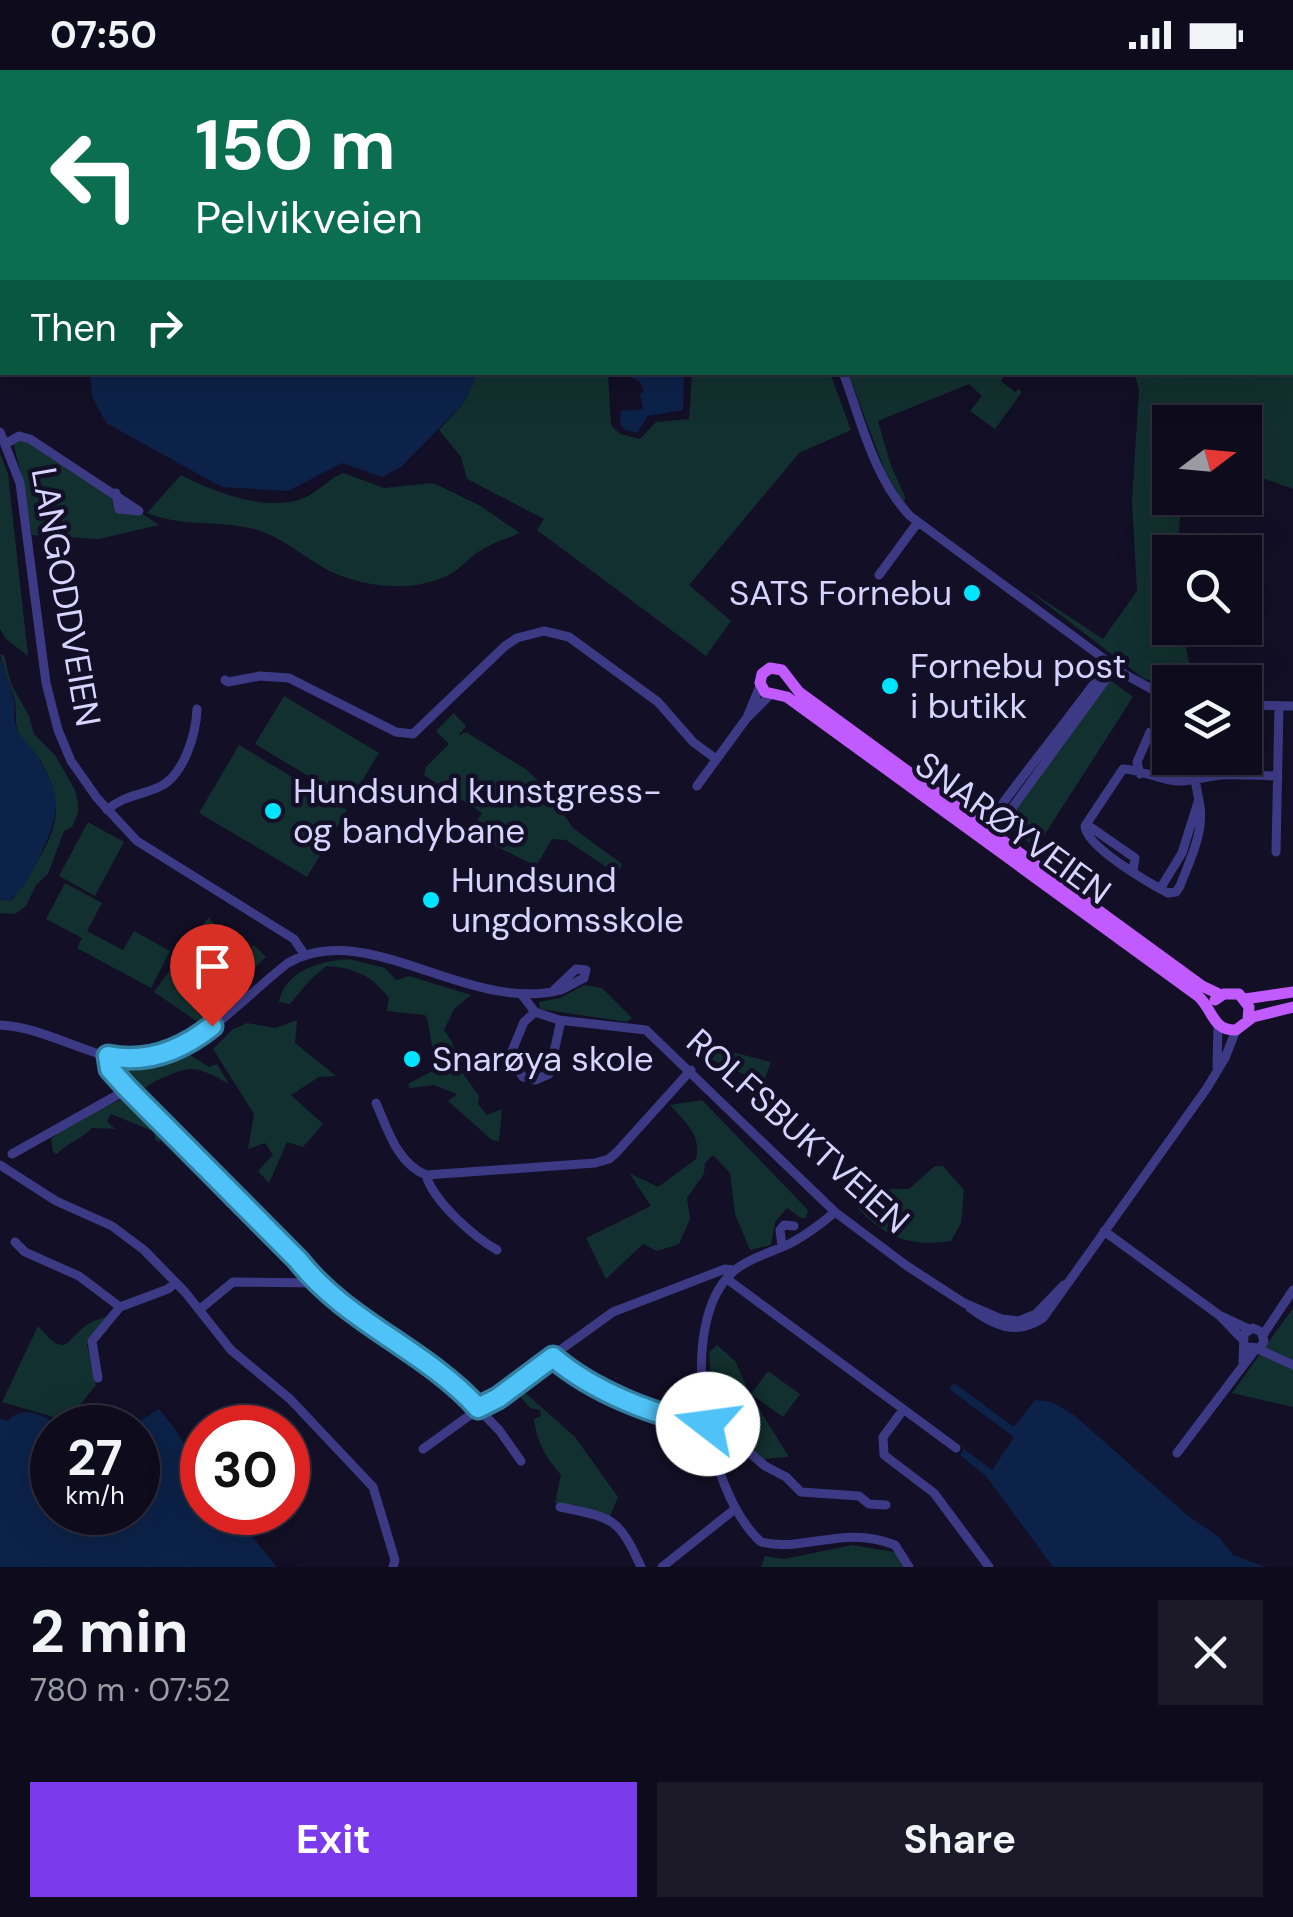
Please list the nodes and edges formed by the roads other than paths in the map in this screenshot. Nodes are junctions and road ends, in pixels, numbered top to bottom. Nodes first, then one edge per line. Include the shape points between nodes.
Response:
1 (844, 375) edge
2 (0, 432) edge
3 (7, 443) junction
4 (116, 493) dead end
5 (918, 522) junction
6 (879, 575) dead end
7 (1112, 665) junction
8 (225, 680) dead end
9 (788, 681) junction
10 (1152, 688) edge
11 (770, 692) junction
12 (1262, 706) edge
13 (1279, 706) junction
14 (1293, 706) edge
15 (197, 709) dead end
16 (1152, 733) edge
17 (716, 759) junction
18 (1140, 774) junction
19 (1193, 775) edge
20 (1223, 775) joint
21 (1278, 776) junction
22 (1193, 779) junction
23 (697, 786) dead end
24 (1198, 802) junction
25 (107, 810) junction
26 (988, 835) junction
27 (1276, 852) dead end
28 (1160, 889) junction
29 (301, 956) junction
30 (576, 977) dead end
31 (1293, 992) edge
32 (522, 995) junction
33 (1221, 995) junction
34 (1245, 999) junction
35 (1293, 1007) edge
36 (1212, 1010) junction
37 (535, 1012) junction
38 (558, 1020) junction
39 (1248, 1020) junction
40 (0, 1025) edge
41 (1218, 1026) junction
42 (1236, 1030) junction
43 (108, 1056) junction
44 (691, 1070) junction
45 (1217, 1070) junction
46 (128, 1089) junction
47 (376, 1103) dead end
48 (12, 1154) dead end
49 (0, 1165) edge
50 (426, 1175) junction
51 (831, 1208) junction
52 (794, 1226) dead end
53 (1104, 1231) junction
54 (15, 1242) dead end
55 (782, 1246) junction
56 (496, 1250) dead end
57 (731, 1275) junction
58 (175, 1283) junction
59 (316, 1284) junction
60 (1293, 1290) edge
61 (120, 1307) junction
62 (199, 1310) junction
63 (1254, 1340) junction
64 (553, 1357) junction
65 (1293, 1365) edge
66 (98, 1378) dead end
67 (478, 1408) junction
68 (903, 1410) junction
69 (708, 1428) junction
70 (956, 1448) dead end
71 (423, 1449) dead end
72 (1177, 1453) dead end
73 (521, 1462) dead end
74 (886, 1505) dead end
75 (560, 1507) dead end
76 (735, 1510) junction
77 (393, 1567) edge
78 (641, 1567) edge
79 (662, 1567) edge
80 (909, 1567) edge
81 (989, 1567) edge

1 - 5 street via 888,487
2 - 3 street, LANGODDVEIEN
3 - 4 street, LANGODDVEIEN via 30,439
3 - 25 street, LANGODDVEIEN via 22,489 39,641 58,730
5 - 6 street
5 - 7 street
7 - 10 street
7 - 26 street
8 - 17 street via 289,678 396,732 413,734 505,646 530,633 557,632 658,702
9 - 11 main road
9 - 11 main road via 782,670 762,674
9 - 26 main road, SNARØYVEIEN
11 - 17 street
11 - 26 main road, SNARØYVEIEN
12 - 13 street
13 - 14 street
13 - 21 street
15 - 25 street via 171,780
16 - 18 street via 1137,762
17 - 23 street
18 - 22 street
18 - 28 street via 1123,769 1086,824 1135,858 1132,872
19 - 22 street
20 - 21 street
20 - 22 street
21 - 27 street
22 - 24 street
24 - 28 street via 1182,853
24 - 28 street via 1200,822 1180,886 1172,894
25 - 29 street, LANGODDVEIEN via 155,854 298,943
26 - 33 main road, SNARØYVEIEN
26 - 36 main road, SNARØYVEIEN
29 - 32 street via 332,948 356,951
29 - 43 street via 185,1045 138,1059
30 - 32 street via 557,989
31 - 34 main road
32 - 37 street
33 - 34 main road
33 - 36 main road
34 - 39 main road
35 - 39 main road
36 - 41 main road
37 - 38 street
37 - 38 street via 510,1058 523,1077 549,1074
38 - 44 street, ROLFSBUKTVEIEN via 646,1030
39 - 42 main road
40 - 43 street
41 - 42 main road
41 - 45 street
42 - 45 street, ROLFSBUKTVEIEN
43 - 46 street via 110,1069
44 - 50 street via 609,1159
44 - 51 street, ROLFSBUKTVEIEN
45 - 53 street, ROLFSBUKTVEIEN
46 - 48 street
46 - 59 street
47 - 50 street via 397,1150
49 - 58 street via 56,1202 130,1237
50 - 56 street via 456,1216
51 - 53 street, ROLFSBUKTVEIEN via 998,1326 1021,1328 1043,1318
51 - 55 street
52 - 55 street via 780,1230
53 - 63 street
54 - 61 street
55 - 57 street
57 - 64 street via 725,1269 629,1304
57 - 68 street
57 - 69 street via 710,1305 703,1331
58 - 61 street
58 - 62 street
59 - 62 street via 233,1282
59 - 67 street
60 - 63 street
61 - 66 street via 92,1342
62 - 77 street via 231,1350 290,1399 373,1487
63 - 65 street
63 - 72 street
64 - 67 street
64 - 69 street via 601,1390
67 - 71 street
67 - 73 street
68 - 70 street
68 - 81 street via 883,1437 884,1455 934,1493
69 - 74 street via 728,1434 801,1492
69 - 76 street
75 - 78 street via 611,1519
76 - 79 street
76 - 80 street via 761,1542 861,1537 895,1546

